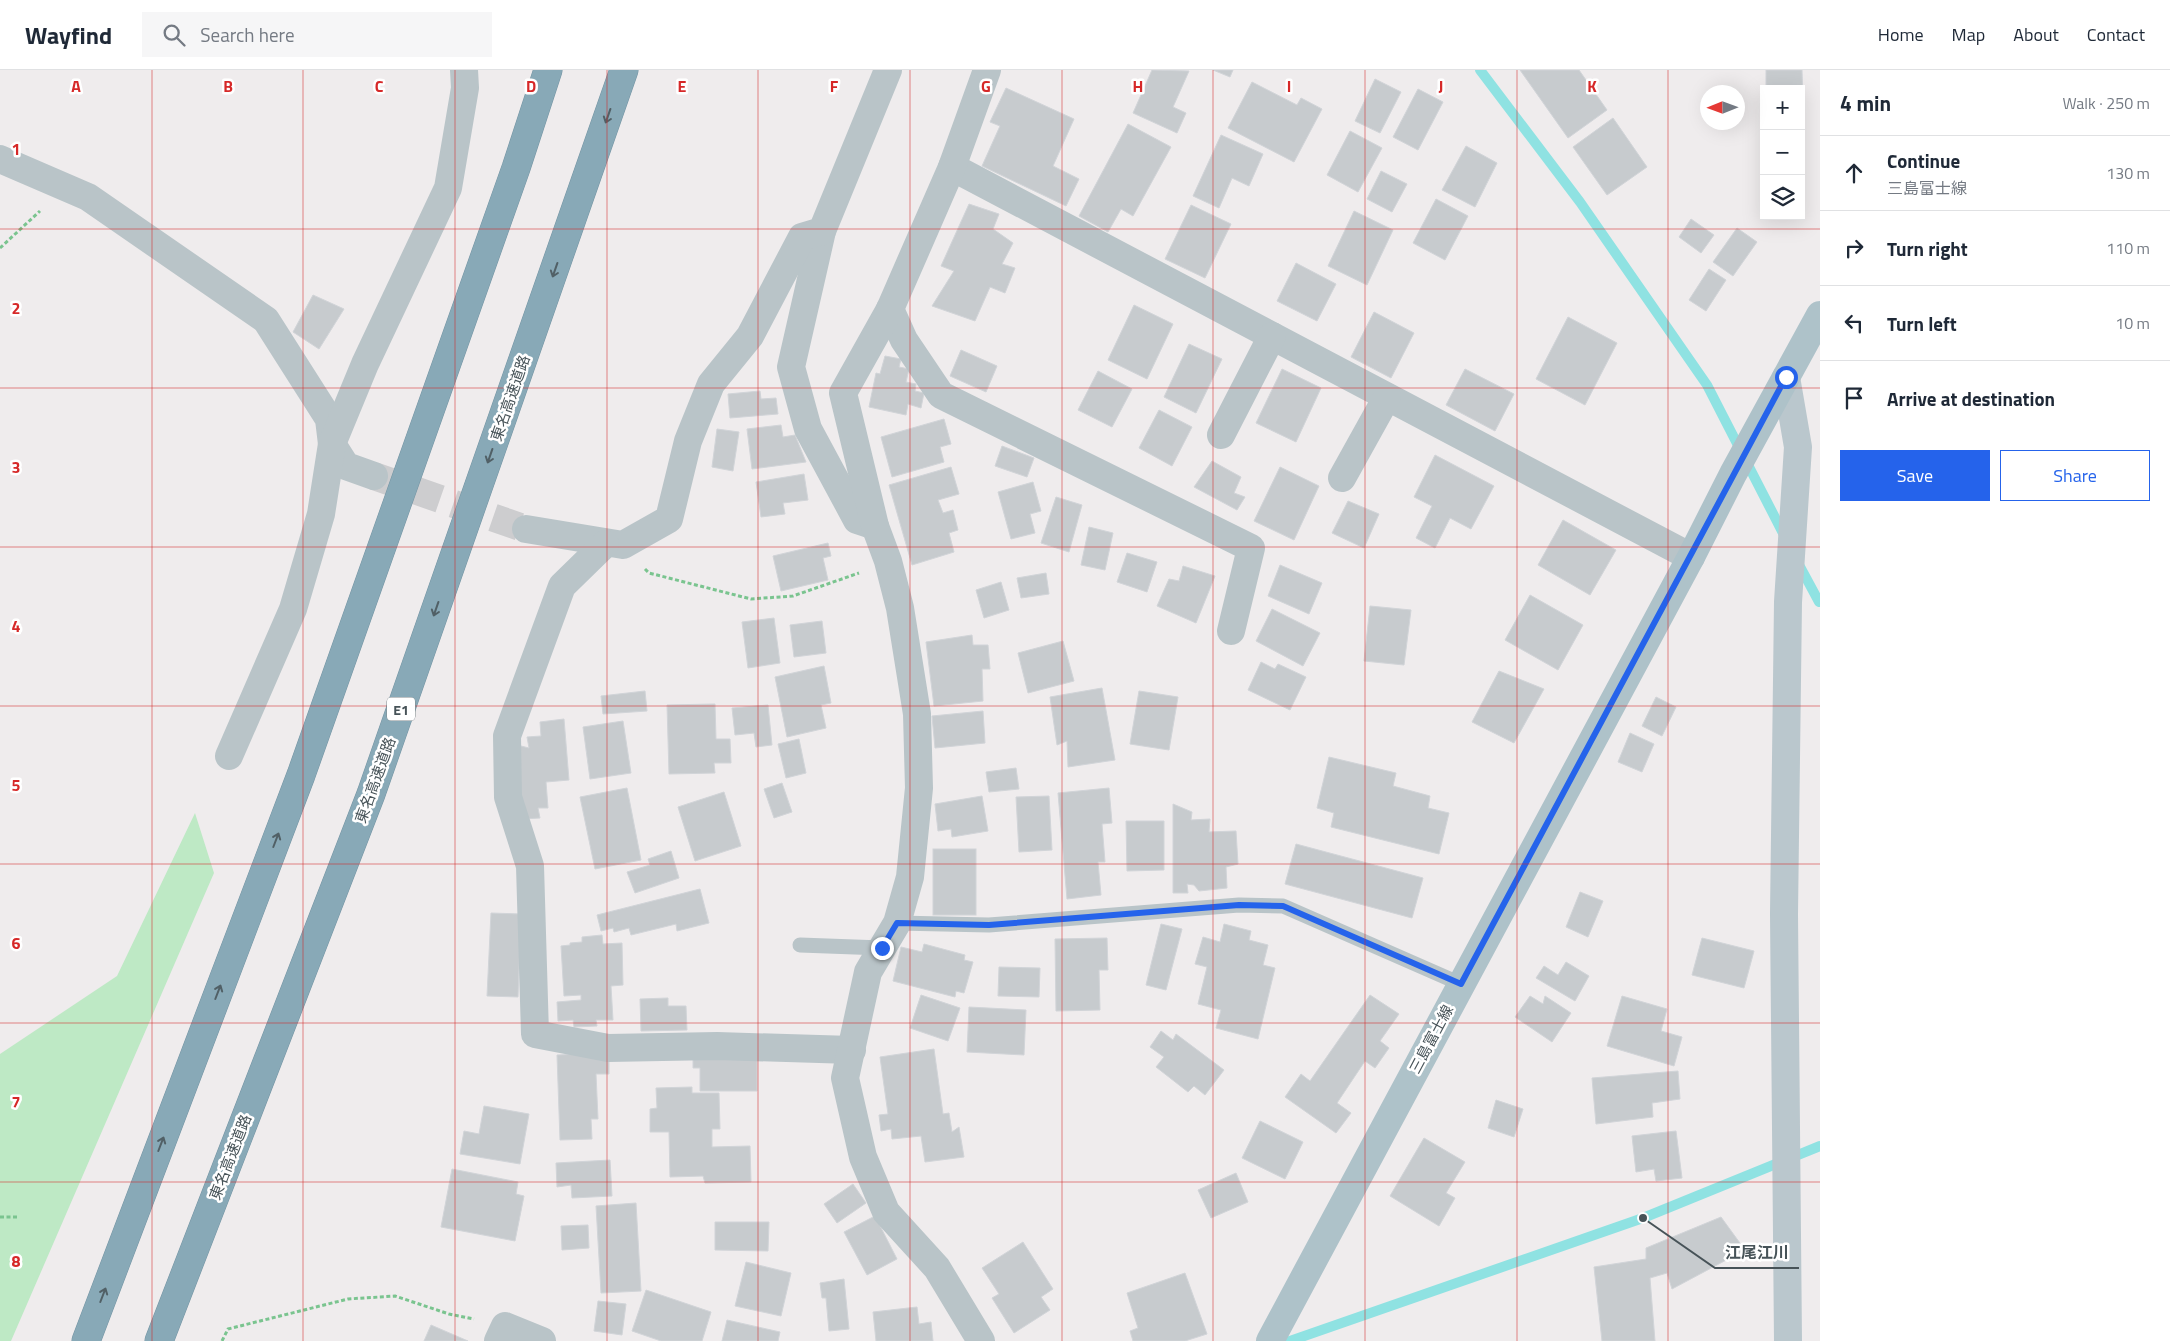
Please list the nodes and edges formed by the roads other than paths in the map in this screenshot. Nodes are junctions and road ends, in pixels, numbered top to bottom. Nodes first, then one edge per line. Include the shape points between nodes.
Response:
1 (464, 70) edge
2 (548, 70) edge
3 (624, 70) edge
4 (888, 70) edge
5 (987, 70) edge
6 (0, 159) edge
7 (952, 166) junction
8 (822, 231) junction
9 (890, 309) junction
10 (1820, 315) edge
11 (1272, 336) junction
12 (1786, 377) junction
13 (1387, 397) junction
14 (1222, 435) dead end
15 (332, 444) junction
16 (374, 476) tunnel mouth
17 (1342, 478) dead end
18 (875, 526) junction
19 (526, 529) tunnel mouth
20 (614, 544) junction
21 (1691, 557) junction
22 (1231, 631) dead end
23 (229, 756) dead end
24 (897, 923) junction
25 (800, 945) dead end
26 (882, 948) junction
27 (1461, 984) junction
28 (852, 1050) junction
29 (502, 1334) edge
30 (86, 1341) edge
31 (159, 1341) edge
32 (542, 1341) edge
33 (981, 1341) edge
34 (1270, 1341) edge
35 (1788, 1341) edge

1 - 15 street via 465,88 448,188 365,364
30 -> 2 highway via 301,775
3 -> 31 highway, 東名高速道路 / E1 via 371,794
4 - 8 street
5 - 7 street
6 - 15 street via 88,197 266,320 330,419
7 - 9 street
7 - 11 street
8 - 18 street via 791,367 808,429 857,520
8 - 20 street via 802,238 750,336 711,384 688,441 669,519
9 - 18 street via 843,393
9 - 22 street via 904,340 941,395 1251,548
10 - 12 main road, 三島富士線
11 - 13 street
11 - 14 street
12 - 21 main road, 三島富士線
12 - 35 street via 1798,447 1790,576 1784,914
13 - 17 street
13 - 21 street
15 - 16 street via 346,466
15 - 23 street via 321,514 294,609
18 - 24 street via 900,608 917,714 919,788 910,877
19 - 20 street
20 - 28 street via 562,586 507,736 508,797 530,866 535,1034 608,1048 717,1046
21 - 27 main road, 三島富士線
24 - 26 street
24 - 27 lane via 989,925 1239,905 1283,906
25 - 26 lane
26 - 28 street via 868,972
27 - 34 main road, 三島富士線
28 - 33 street via 845,1078 863,1156 886,1212 937,1268
29 - 32 street

